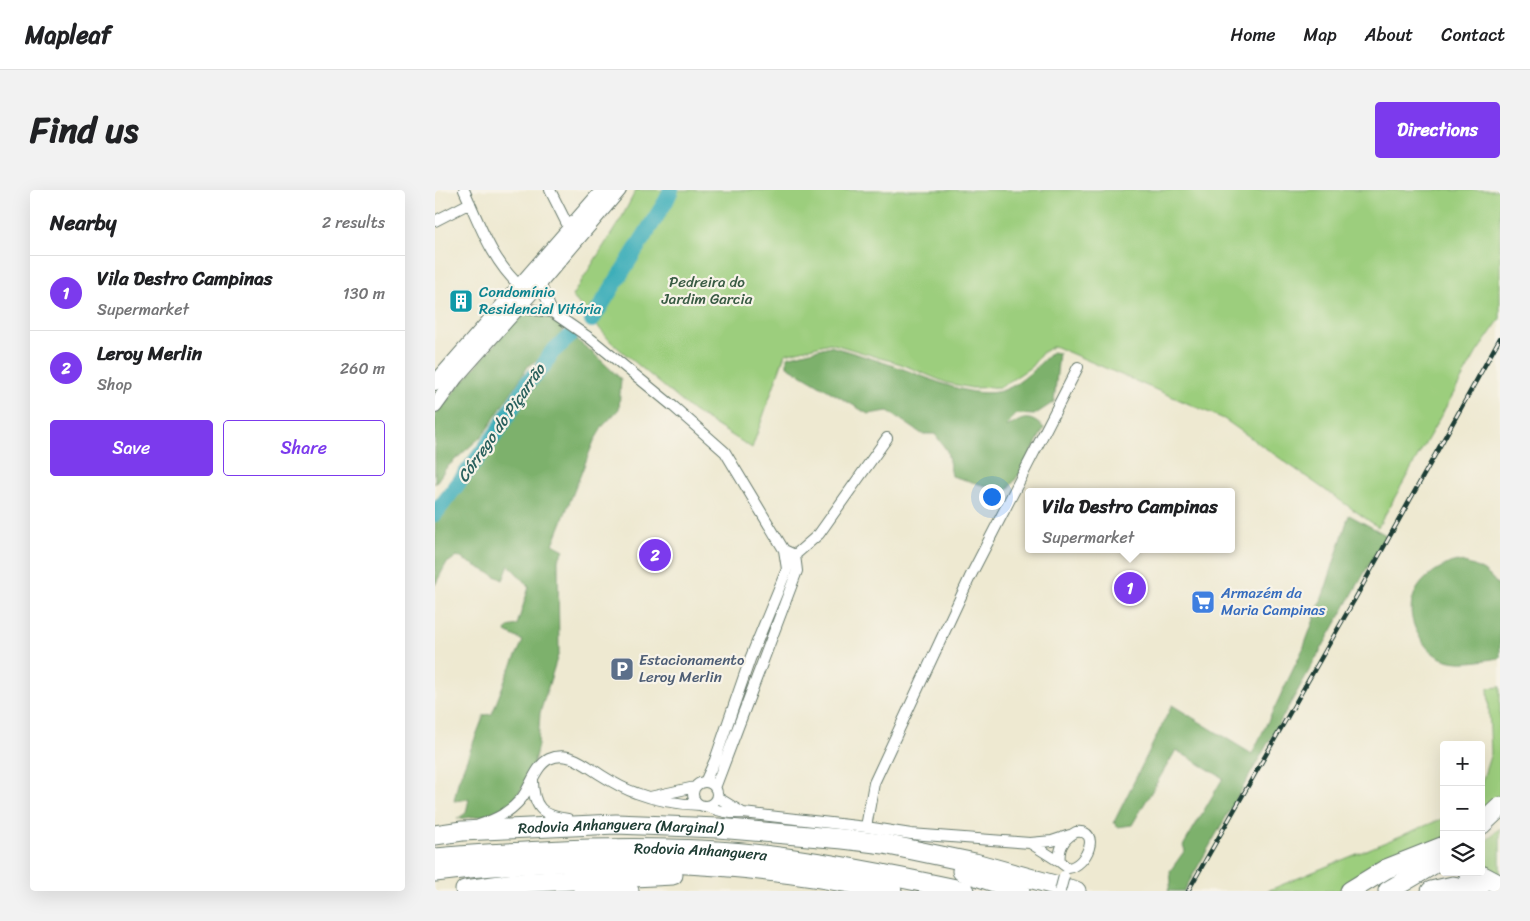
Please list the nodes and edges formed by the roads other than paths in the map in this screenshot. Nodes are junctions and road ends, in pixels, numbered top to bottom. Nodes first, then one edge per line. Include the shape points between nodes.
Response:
1 (463, 190) edge
2 (550, 190) edge
3 (603, 190) edge
4 (619, 190) edge
5 (470, 203) junction
6 (435, 221) edge
7 (570, 230) junction
8 (540, 283) junction
9 (520, 286) junction
10 (518, 308) junction
11 (552, 312) junction
12 (480, 341) junction
13 (1078, 367) dead end
14 (435, 383) edge
15 (435, 406) edge
16 (887, 438) dead end
17 (788, 555) junction
18 (533, 779) junction
19 (700, 784) junction
20 (716, 792) junction
21 (649, 797) junction
22 (703, 805) junction
23 (1500, 807) edge
24 (743, 813) junction
25 (1500, 816) edge
26 (1485, 821) edge
27 (616, 824) junction
28 (866, 826) junction
29 (462, 831) junction
30 (1485, 831) edge
31 (435, 835) edge
32 (1070, 835) junction
33 (807, 836) junction
34 (1030, 843) junction
35 (1440, 848) edge
36 (435, 858) edge
37 (1440, 860) edge
38 (1064, 869) junction
39 (435, 872) edge
40 (1440, 873) edge
41 (1483, 876) edge
42 (812, 877) junction
43 (1500, 886) edge
44 (515, 890) edge
45 (462, 891) edge
46 (519, 891) edge
47 (629, 891) edge
48 (891, 891) edge
49 (965, 891) edge
50 (1020, 891) edge
51 (1060, 891) edge
52 (1075, 891) edge
53 (1350, 891) edge
54 (1388, 891) edge
55 (1403, 891) edge
56 (1431, 891) edge
57 (1479, 891) edge

1 - 5 street
2 - 7 street
3 - 7 street
4 - 8 street
5 - 6 street
5 - 9 street via 498,261
7 - 9 street
8 - 10 street
8 - 11 street
9 - 12 street
10 - 11 street
10 - 12 street
11 - 17 street via 591,339 725,452
12 - 14 street
12 - 15 street
13 - 28 street via 970,577 874,783
16 - 17 street via 819,534
17 - 19 street via 787,569 750,659 715,760
17 - 20 street via 797,571
18 - 21 street via 542,763 566,756 620,786
18 - 27 street via 537,805 547,814
18 - 29 street via 522,798 507,813
19 - 20 street via 713,785
19 - 21 street via 679,792
19 - 22 street via 693,795 696,802
20 - 22 street via 713,803
20 - 24 street
21 - 22 street via 663,802
22 - 24 street via 719,812
23 - 26 highway
24 - 28 street
25 - 30 highway
27 - 29 highway, Rodovia Anhanguera (Marginal)
27 - 33 highway, Rodovia Anhanguera (Marginal)
28 - 34 street via 911,834
29 - 31 highway, Rodovia Anhanguera (Marginal)
32 - 34 street
32 - 38 street via 1060,849
32 - 38 street via 1081,832 1087,835 1090,846 1078,865
33 - 50 highway via 911,858
33 - 52 highway via 876,843 966,861
34 - 38 street
35 - 53 highway via 1386,869
36 - 49 highway, Rodovia Anhanguera via 595,848 668,848 778,857
37 - 54 highway
38 - 51 street, bridge
39 - 42 highway, Rodovia Anhanguera via 597,862 726,866
40 - 55 highway
41 - 43 highway
42 - 45 highway via 681,874 515,883
42 - 48 highway, Rodovia Anhanguera
44 - 45 highway
44 - 46 highway
44 - 47 highway
56 - 57 highway via 1453,886

